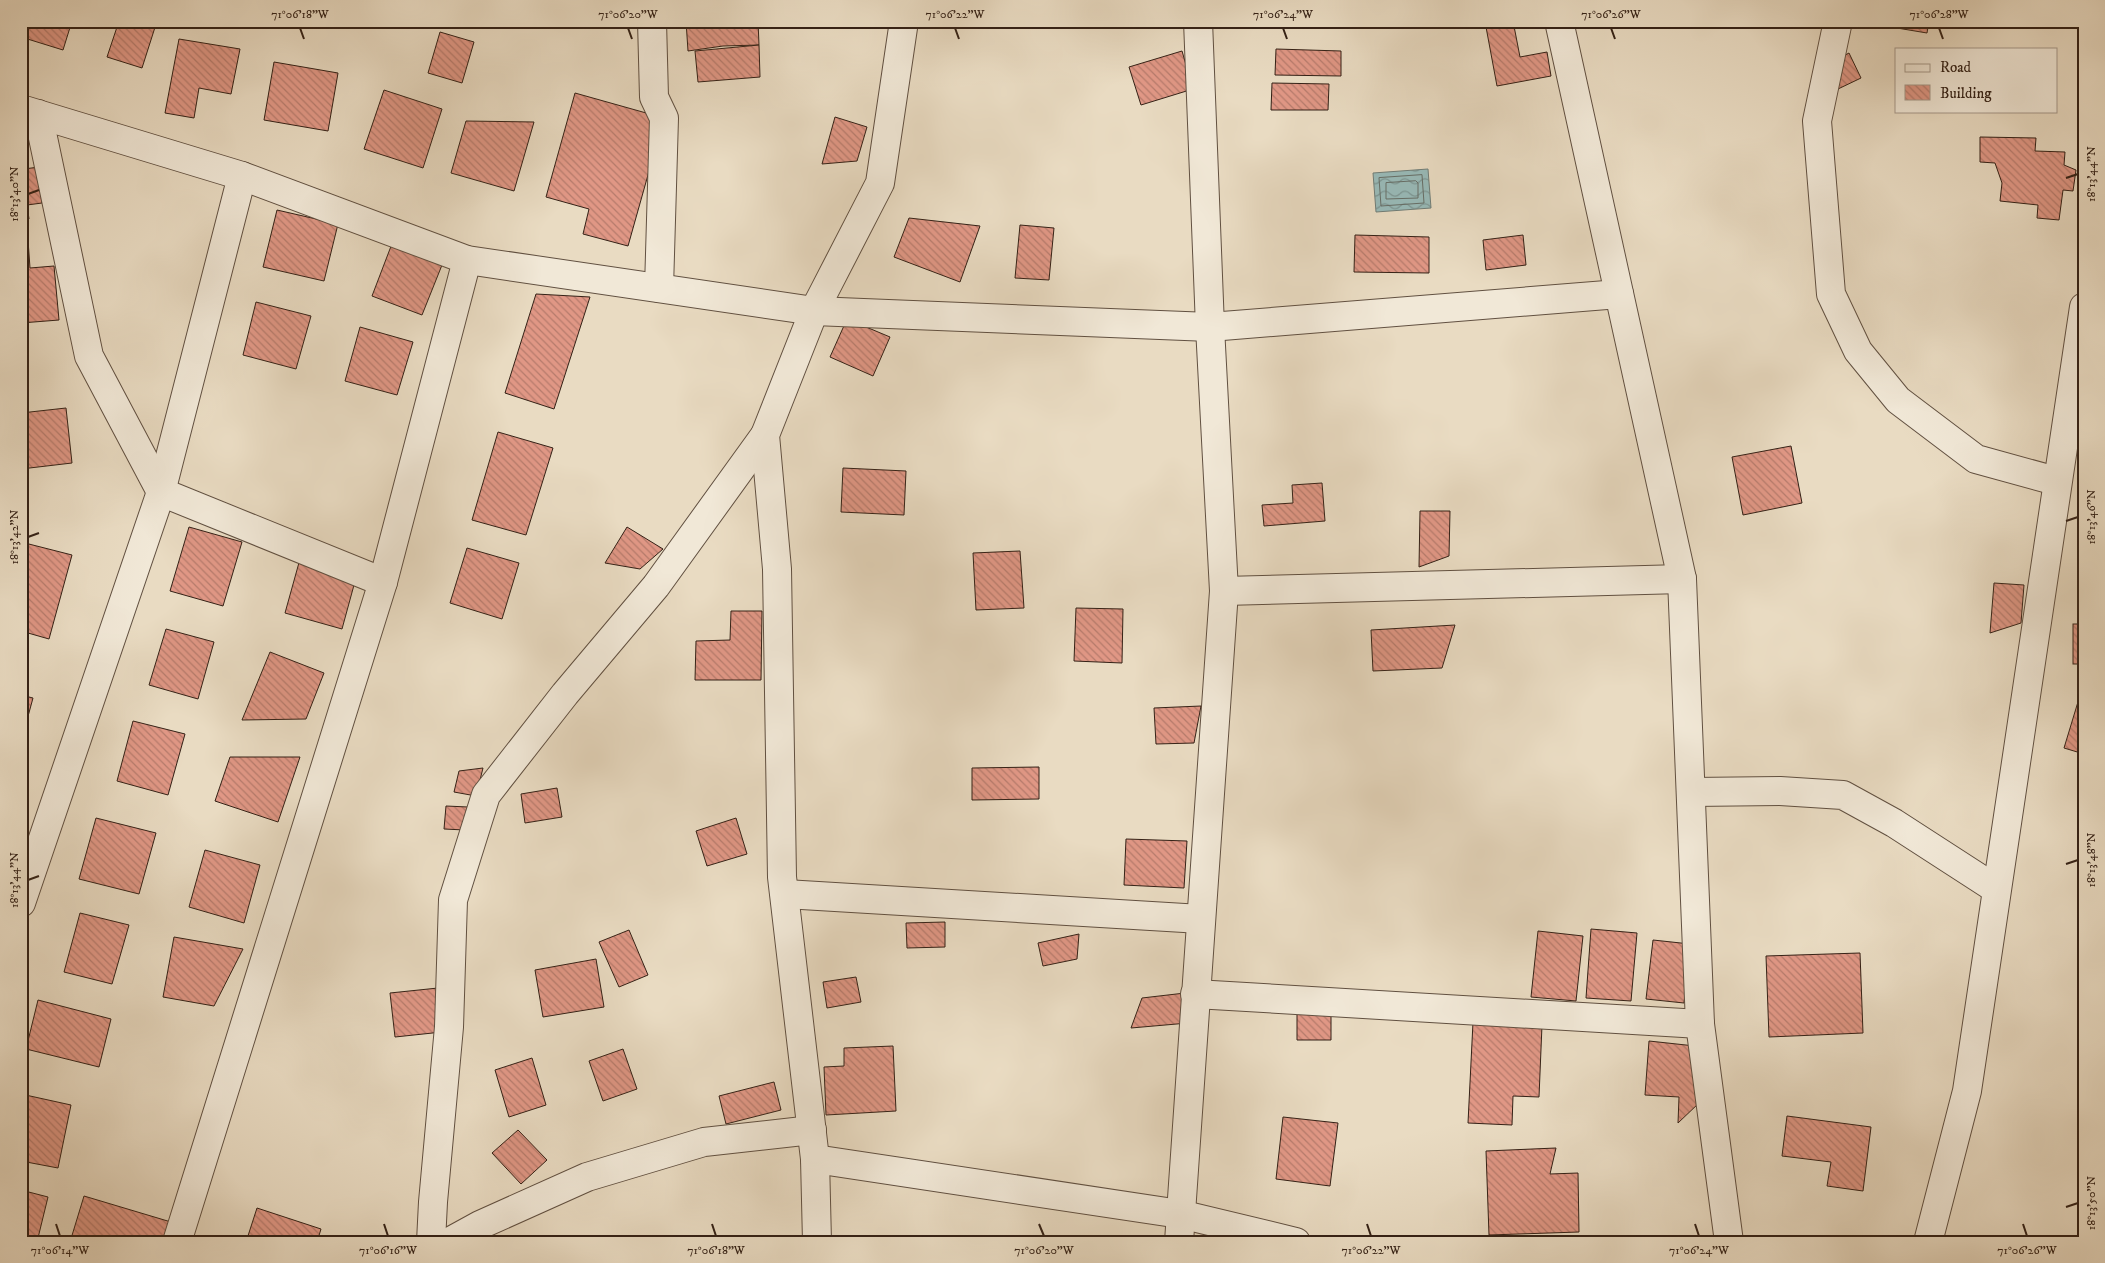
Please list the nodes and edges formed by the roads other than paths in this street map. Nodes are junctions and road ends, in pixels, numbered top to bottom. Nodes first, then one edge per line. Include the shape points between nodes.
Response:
1 (652, 21) edge
2 (904, 21) edge
3 (1198, 21) edge
4 (1559, 21) edge
5 (1838, 21) edge
6 (30, 112) edge
7 (242, 176) junction
8 (467, 260) junction
9 (659, 288) junction
10 (1619, 294) junction
11 (2084, 307) edge
12 (814, 311) junction
13 (1210, 326) junction
14 (764, 435) junction
15 (2056, 481) junction
16 (160, 492) junction
17 (1682, 579) junction
18 (383, 582) junction
19 (1224, 591) junction
20 (1691, 792) junction
21 (1996, 888) junction
22 (785, 894) junction
23 (21, 903) edge
24 (1201, 919) junction
25 (1195, 994) junction
26 (1700, 1024) junction
27 (812, 1130) junction
28 (815, 1159) junction
29 (1180, 1214) junction
30 (177, 1242) edge
31 (431, 1242) edge
32 (449, 1242) edge
33 (817, 1242) edge
34 (1179, 1242) edge
35 (1296, 1242) edge
36 (1729, 1242) edge
37 (1928, 1242) edge

1 - 9 street via 654,97 664,118
2 - 12 street via 880,183
3 - 13 street
4 - 10 street
5 - 15 street via 1818,121 1831,294 1858,351 1898,400 1976,460
6 - 7 street
6 - 16 street via 89,356
7 - 8 street
7 - 16 street
8 - 9 street
8 - 18 street
9 - 12 street
10 - 13 street
10 - 17 street
11 - 15 street
12 - 13 street
12 - 14 street
13 - 19 street
14 - 22 street via 777,570
14 - 31 street via 656,586 486,795 453,900 449,1028
15 - 21 street
16 - 18 street
16 - 23 street
17 - 19 street
17 - 20 street
18 - 30 street
19 - 24 street
20 - 21 street via 1780,791 1843,795 1894,823
20 - 26 street
21 - 37 street via 1967,1091
22 - 24 street
22 - 27 street
24 - 25 street
25 - 26 street
25 - 29 street
26 - 36 street
27 - 28 street
27 - 32 street via 704,1142 587,1177
28 - 29 street
28 - 33 street
29 - 34 street
29 - 35 street

